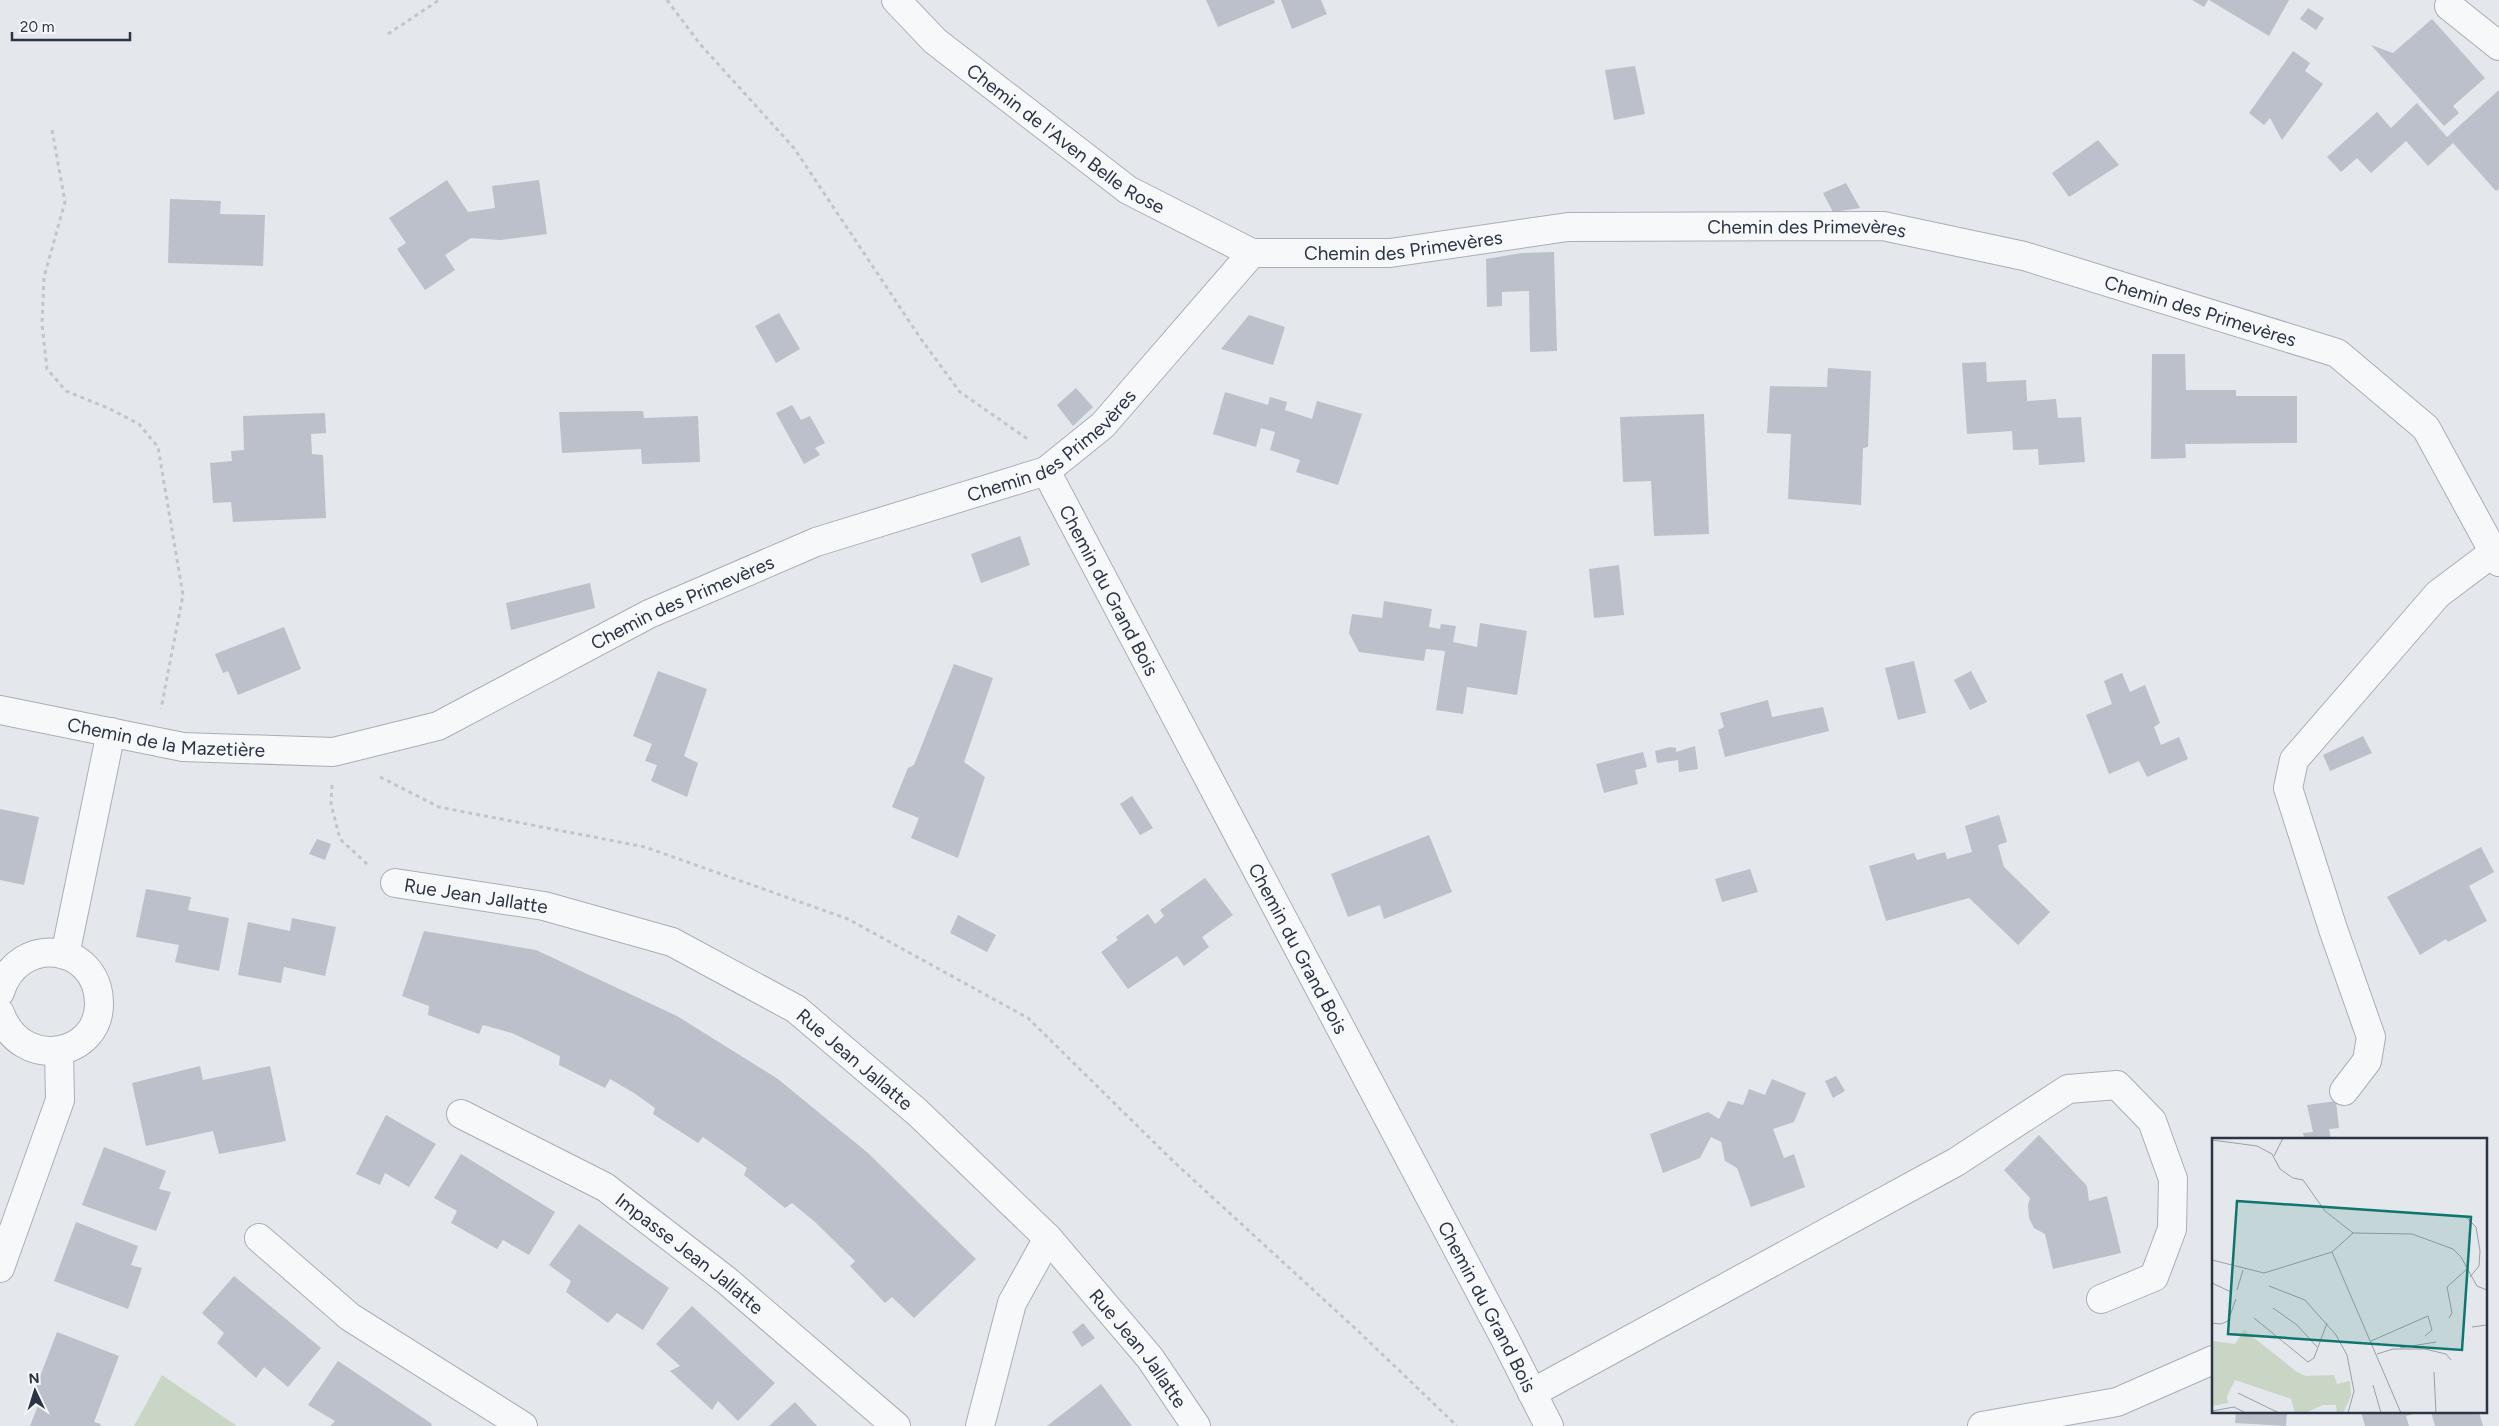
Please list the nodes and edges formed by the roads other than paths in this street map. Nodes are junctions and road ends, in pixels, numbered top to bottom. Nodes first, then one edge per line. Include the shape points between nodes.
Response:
1 (896, 0) edge
2 (2449, 6) dead end
3 (2499, 46) edge
4 (1252, 253) junction
5 (1046, 471) junction
6 (2496, 557) edge
7 (0, 710) edge
8 (111, 732) junction
9 (333, 752) joint
10 (395, 883) road end
11 (65, 955) junction
12 (1, 983) edge
13 (0, 1013) edge
14 (59, 1051) junction
15 (2344, 1091) dead end
16 (461, 1114) dead end
17 (259, 1238) dead end
18 (1048, 1238) junction
19 (0, 1268) edge
20 (2101, 1300) dead end
21 (2212, 1360) edge
22 (1532, 1393) junction
23 (523, 1426) edge
24 (896, 1426) edge
25 (980, 1426) edge
26 (1196, 1426) edge
27 (1549, 1426) edge
28 (1982, 1426) edge

1 - 4 street, Chemin de l'Aven Belle Rose via 935,41 1128,190
2 - 3 street
4 - 5 street, Chemin des Primevères via 1103,425
4 - 6 street, Chemin des Primevères via 1390,253 1568,227 1883,226 2024,256 2337,353 2426,428
5 - 9 street, Chemin des Primevères via 816,542 649,614 438,726
5 - 22 street, Chemin du Grand Bois
6 - 15 street via 2438,594 2294,760 2288,788 2371,1037 2367,1061
7 - 8 street, Chemin de la Mazetière
8 - 9 street, Chemin de la Mazetière via 183,747
8 - 11 street
10 - 18 street, Rue Jean Jallatte via 544,906 672,942 796,1009 917,1112
11 - 12 street via 52,952 24,958
11 - 14 street via 80,962 91,974 98,989 99,1005 96,1020 87,1035 75,1045
13 - 14 street via 14,1039 28,1048 43,1052
14 - 19 street via 60,1100
16 - 24 street, Impasse Jean Jallatte via 605,1187 726,1280
17 - 23 street via 350,1317
18 - 25 street via 1012,1303
18 - 26 street, Rue Jean Jallatte via 1150,1358
20 - 22 street via 2154,1278 2172,1229 2173,1179 2152,1121 2117,1085 2068,1089 1956,1162
21 - 28 street via 2117,1402
22 - 27 street, Chemin du Grand Bois

